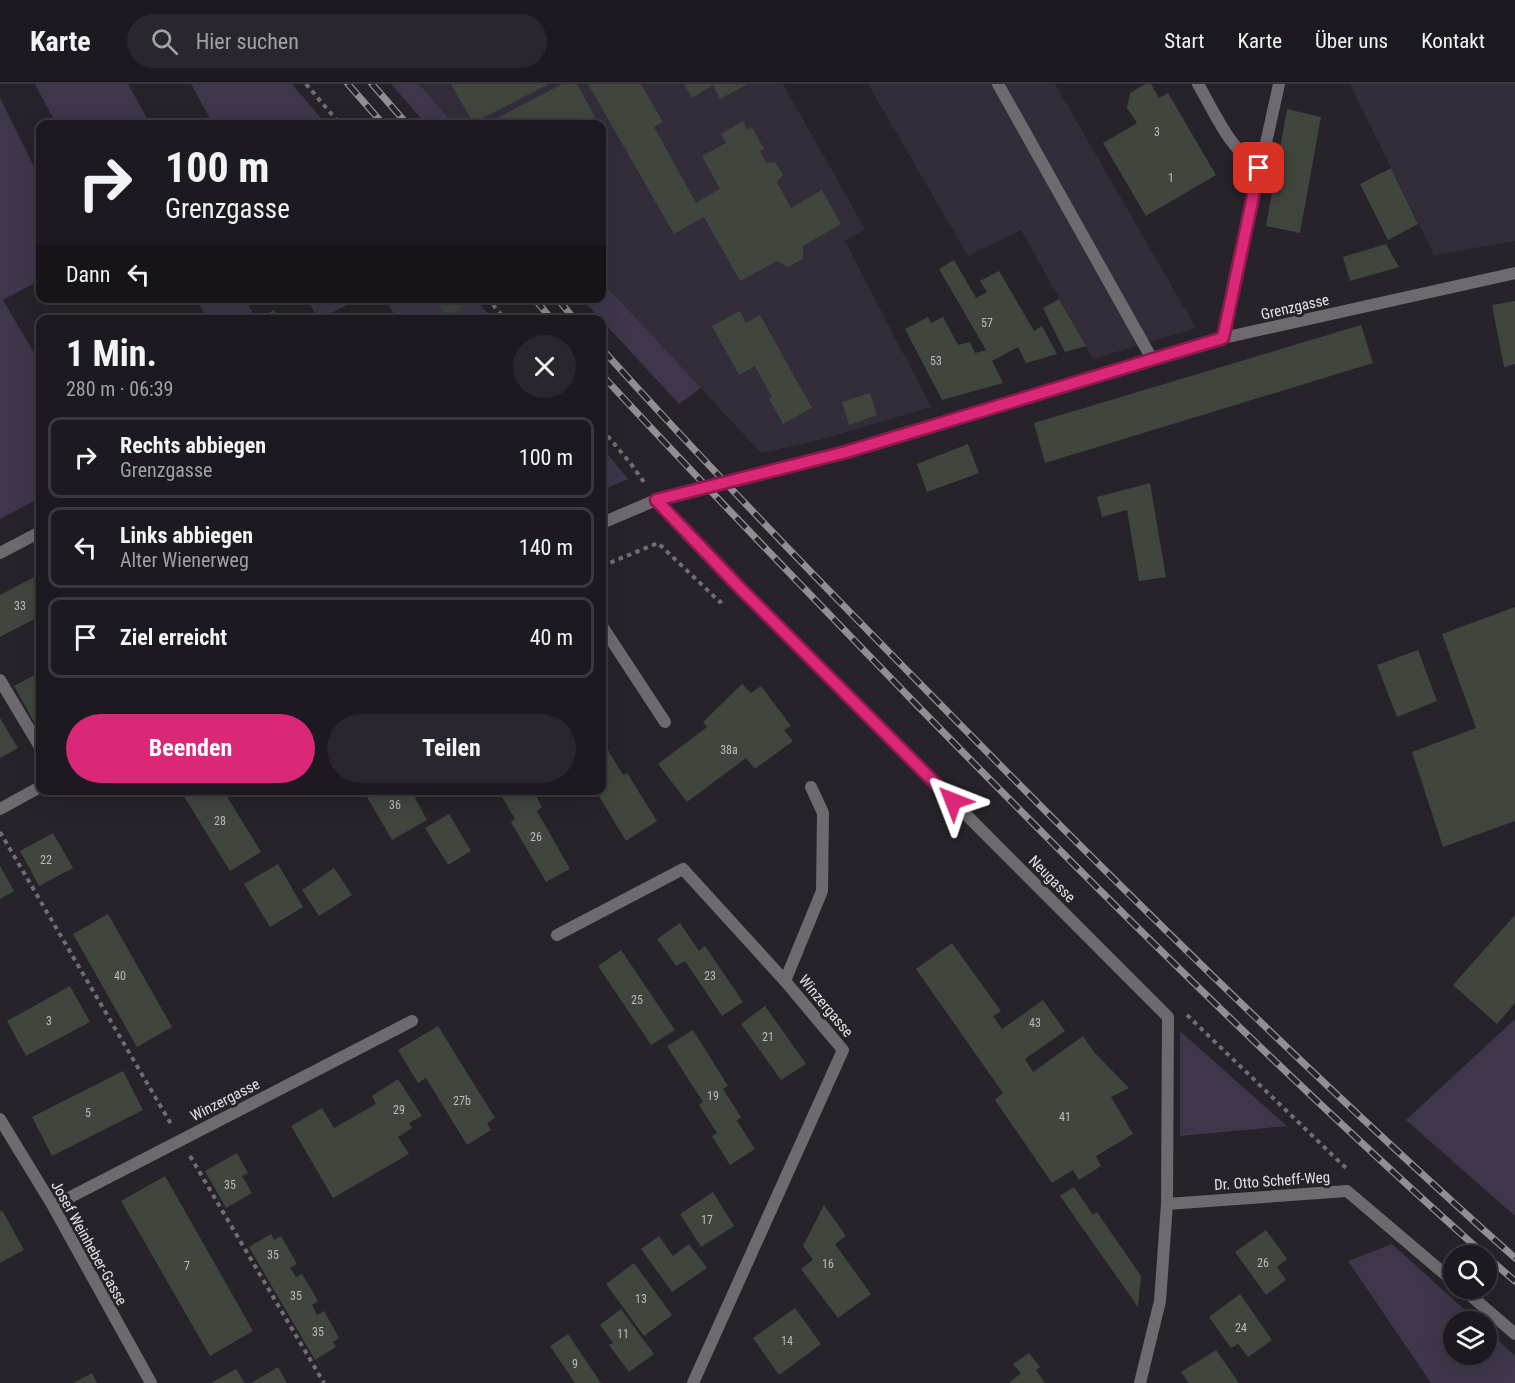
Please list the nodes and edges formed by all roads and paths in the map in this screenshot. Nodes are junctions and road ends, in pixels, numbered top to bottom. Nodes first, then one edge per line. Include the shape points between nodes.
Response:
1 (306, 84) edge
2 (998, 84) edge
3 (1198, 84) edge
4 (1279, 84) edge
5 (337, 120) edge
6 (1259, 168) junction
7 (1515, 273) edge
8 (491, 303) edge
9 (502, 315) edge
10 (1223, 338) junction
11 (1152, 359) junction
12 (606, 434) edge
13 (656, 500) junction
14 (606, 521) edge
15 (36, 534) edge
16 (0, 553) edge
17 (606, 632) edge
18 (0, 680) edge
19 (665, 722) dead end
20 (36, 740) edge
21 (812, 787) dead end
22 (36, 788) edge
23 (0, 809) edge
24 (0, 832) edge
25 (557, 935) dead end
26 (785, 981) junction
27 (412, 1021) dead end
28 (0, 1119) edge
29 (180, 1140) junction
30 (1167, 1204) junction
31 (53, 1206) junction
32 (1443, 1273) edge
33 (1475, 1299) edge
34 (1515, 1334) edge
35 (151, 1383) edge
36 (324, 1383) edge
37 (693, 1383) edge
38 (1140, 1383) edge

1 - 5 path
2 - 11 street
3 - 6 street via 1245,159
4 - 6 street
6 - 10 street
7 - 10 street, Grenzgasse
8 - 9 path
10 - 11 street, Grenzgasse
11 - 13 street, Grenzgasse via 846,452
12 - 13 path
13 - 14 street, Grenzgasse
13 - 30 street, Neugasse via 1168,1017
15 - 16 street
17 - 19 street
18 - 20 street
21 - 26 street via 823,813 822,891
22 - 23 street
24 - 29 path
25 - 26 street, Winzergasse via 683,869
26 - 37 street, Winzergasse via 843,1050
27 - 29 street, Winzergasse
28 - 31 street, Josef Weinheber-Gasse
29 - 31 street, Winzergasse
29 - 36 path
30 - 32 street, Dr. Otto Scheff-Weg via 1347,1191
30 - 38 street, Neugasse via 1160,1301
31 - 35 street, Josef Weinheber-Gasse
33 - 34 street

